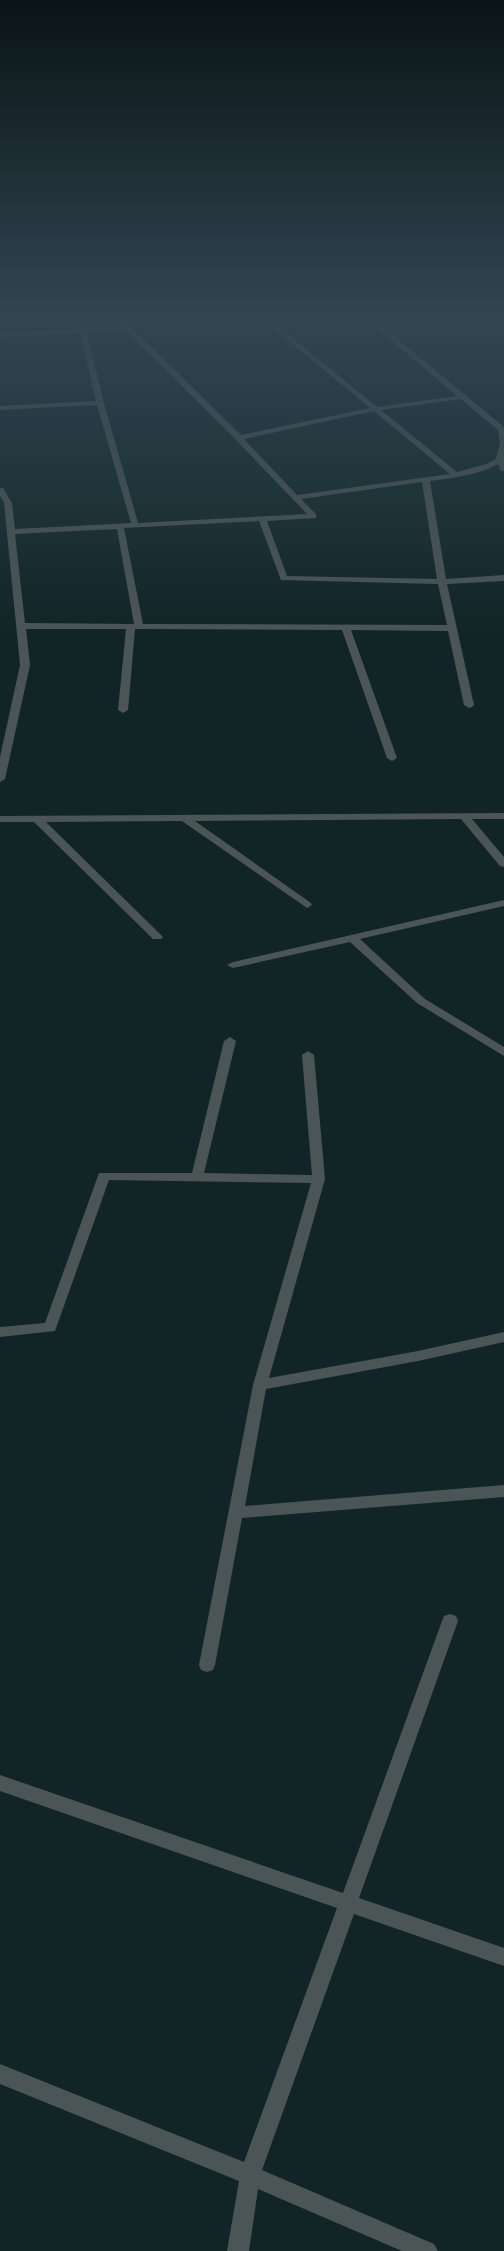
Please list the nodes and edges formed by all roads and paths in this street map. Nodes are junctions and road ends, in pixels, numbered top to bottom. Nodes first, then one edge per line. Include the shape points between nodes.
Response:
1 (105, 422) edge
2 (224, 422) edge
3 (314, 422) edge
4 (391, 422) edge
5 (493, 422) edge
6 (240, 438) junction
7 (502, 457) edge
8 (504, 469) edge
9 (456, 475) junction
10 (426, 480) junction
11 (0, 490) edge
12 (296, 498) junction
13 (262, 518) junction
14 (134, 525) junction
15 (120, 526) junction
16 (11, 532) junction
17 (504, 578) edge
18 (442, 582) junction
19 (20, 626) junction
20 (135, 626) junction
21 (346, 628) junction
22 (452, 628) junction
23 (469, 704) dead end
24 (123, 710) dead end
25 (392, 758) dead end
26 (0, 779) edge
27 (464, 816) junction
28 (504, 816) edge
29 (184, 818) junction
30 (0, 819) edge
31 (37, 819) junction
32 (504, 864) edge
33 (504, 903) edge
34 (307, 905) dead end
35 (157, 937) dead end
36 (352, 938) junction
37 (233, 965) dead end
38 (230, 1040) dead end
39 (504, 1052) edge
40 (308, 1055) dead end
41 (197, 1177) junction
42 (319, 1179) junction
43 (0, 1332) edge
44 (504, 1336) edge
45 (260, 1386) junction
46 (504, 1491) edge
47 (236, 1513) junction
48 (450, 1621) dead end
49 (207, 1665) dead end
50 (0, 1783) edge
51 (348, 1903) junction
52 (504, 1957) edge
53 (0, 2074) edge
54 (250, 2174) junction
55 (238, 2251) edge
56 (427, 2251) edge

1 - 14 street
2 - 6 street
3 - 6 street
4 - 9 street
5 - 7 street via 501,429 504,442
6 - 12 street
7 - 8 street
7 - 9 street via 489,466
9 - 10 street
10 - 12 street
10 - 18 street
11 - 16 street via 8,503
12 - 13 street via 313,516
13 - 14 street
13 - 18 street via 284,578
14 - 15 street
15 - 16 street
15 - 20 street
16 - 19 street
17 - 18 street
18 - 22 street
19 - 20 street
19 - 26 street via 25,666
20 - 21 street
20 - 24 street
21 - 22 street
21 - 25 street
22 - 23 street
27 - 28 street
27 - 29 street
27 - 32 street
29 - 31 street
29 - 34 street
30 - 31 street
31 - 35 street
33 - 36 street
36 - 37 street
36 - 39 street via 421,1002
38 - 41 street
40 - 42 street
41 - 42 street
41 - 43 street via 104,1176 50,1328
42 - 45 street
44 - 45 street
45 - 47 street
46 - 47 street
47 - 49 street
48 - 51 street
50 - 51 street
51 - 52 street
51 - 54 street
53 - 54 street
54 - 55 street
54 - 56 street

